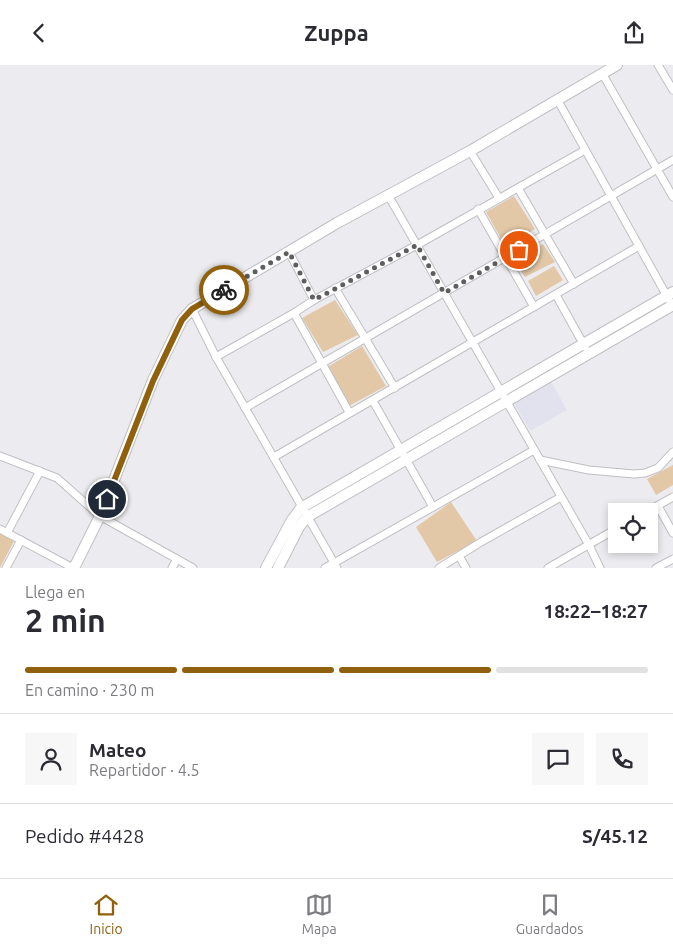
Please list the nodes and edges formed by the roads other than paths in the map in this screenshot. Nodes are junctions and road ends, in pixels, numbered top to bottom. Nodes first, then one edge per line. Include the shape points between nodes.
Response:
1 (617, 65) edge
2 (658, 65) edge
3 (602, 73) junction
4 (673, 91) edge
5 (557, 99) junction
6 (585, 150) junction
7 (470, 151) junction
8 (673, 160) edge
9 (658, 170) junction
10 (518, 188) junction
11 (388, 195) junction
12 (611, 197) junction
13 (673, 197) edge
14 (499, 198) junction
15 (478, 209) junction
16 (545, 235) junction
17 (417, 245) junction
18 (639, 246) junction
19 (289, 252) junction
20 (506, 258) junction
21 (574, 284) junction
22 (336, 288) junction
23 (444, 293) junction
24 (670, 294) edge
25 (556, 295) junction
26 (314, 300) junction
27 (673, 306) edge
28 (534, 307) junction
29 (192, 309) junction
30 (294, 313) junction
31 (366, 339) junction
32 (473, 343) junction
33 (583, 344) junction
34 (589, 354) junction
35 (216, 357) junction
36 (323, 364) junction
37 (394, 388) junction
38 (501, 392) junction
39 (373, 401) junction
40 (506, 401) junction
41 (245, 408) junction
42 (350, 412) junction
43 (401, 450) junction
44 (534, 450) junction
45 (673, 452) edge
46 (0, 456) edge
47 (274, 457) junction
48 (406, 459) junction
49 (540, 460) junction
50 (40, 471) junction
51 (562, 497) junction
52 (673, 497) edge
53 (658, 506) joint
54 (433, 507) junction
55 (301, 508) junction
56 (100, 516) junction
57 (307, 517) junction
58 (0, 529) edge
59 (7, 533) junction
60 (673, 533) edge
61 (608, 534) edge
62 (21, 540) junction
63 (589, 545) junction
64 (459, 556) junction
65 (177, 559) junction
66 (673, 559) edge
67 (335, 566) edge
68 (6, 568) edge
69 (74, 568) edge
70 (172, 568) edge
71 (193, 568) edge
72 (266, 568) edge
73 (278, 568) edge
74 (325, 568) edge
75 (438, 568) edge
76 (466, 568) edge
77 (548, 568) edge
78 (600, 568) edge
79 (656, 568) edge

1 - 3 street
2 - 4 street
3 - 5 street
3 - 9 street
5 - 6 street
5 - 7 street
6 - 10 street
6 - 12 street
7 - 11 street
7 - 14 street
8 - 9 street
9 - 12 street
9 - 13 street
10 - 14 street
10 - 16 street
11 - 17 street
11 - 19 street
12 - 16 street
12 - 18 street
14 - 15 street
15 - 17 street
15 - 20 street
16 - 20 street
16 - 21 street
17 - 22 street
17 - 23 street
18 - 21 street
18 - 24 street
19 - 26 street
19 - 29 street
20 - 23 street
20 - 28 street
21 - 25 street
22 - 26 street
22 - 31 street
23 - 31 street
23 - 32 street
24 - 27 street
24 - 33 street
25 - 28 street
25 - 33 street
26 - 30 street
27 - 34 street
28 - 32 street
29 - 35 street
29 - 56 street via 182,320 153,381
30 - 35 street
30 - 36 street
31 - 36 street
31 - 37 street
32 - 37 street
32 - 38 street
33 - 34 street
33 - 38 street
34 - 40 street
35 - 41 street
36 - 41 street
36 - 42 street
37 - 39 street
38 - 40 street
38 - 43 street
39 - 42 street
39 - 43 street
40 - 44 street
40 - 48 street
41 - 47 street
42 - 47 street
43 - 48 street
43 - 55 street
44 - 49 street
44 - 54 street
45 - 49 street via 658,468 634,474 589,470
46 - 50 street
47 - 55 street
48 - 54 street
48 - 57 street
49 - 51 street
50 - 56 street via 57,478
50 - 59 street
51 - 63 street
51 - 64 street
52 - 53 street
53 - 60 street
54 - 67 street
55 - 57 street
55 - 72 street
56 - 65 street
56 - 69 street
57 - 67 street
57 - 73 street
58 - 59 street
59 - 62 street
61 - 63 street
62 - 68 street
62 - 69 street
63 - 77 street
63 - 78 street
64 - 75 street
64 - 76 street
65 - 70 street
65 - 71 street
66 - 79 street
67 - 74 street

